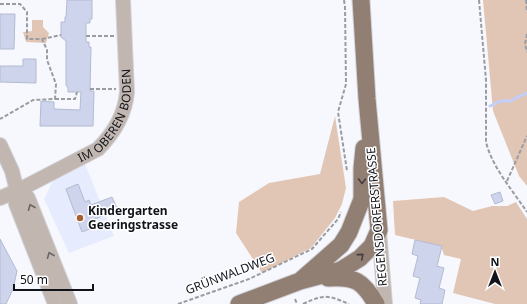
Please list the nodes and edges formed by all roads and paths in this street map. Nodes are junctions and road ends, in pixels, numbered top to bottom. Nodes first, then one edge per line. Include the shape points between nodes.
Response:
1 (21, 0) edge
2 (123, 0) edge
3 (344, 0) edge
4 (361, 0) edge
5 (479, 0) edge
6 (526, 0) edge
7 (0, 4) edge
8 (20, 4) junction
9 (527, 11) edge
10 (124, 33) junction
11 (527, 34) edge
12 (61, 35) dead end
13 (86, 36) dead end
14 (42, 39) junction
15 (527, 52) edge
16 (127, 84) junction
17 (90, 89) dead end
18 (77, 92) dead end
19 (55, 99) junction
20 (0, 119) edge
21 (370, 129) junction
22 (527, 136) edge
23 (0, 145) edge
24 (348, 176) dead end
25 (507, 181) junction
26 (18, 191) junction
27 (0, 198) edge
28 (341, 212) dead end
29 (527, 212) edge
30 (379, 230) junction
31 (349, 232) junction
32 (300, 281) junction
33 (295, 299) dead end
34 (55, 304) edge
35 (70, 304) edge
36 (178, 304) edge
37 (239, 304) edge
38 (297, 304) edge
39 (304, 304) edge
40 (349, 304) edge
41 (376, 304) edge
42 (385, 304) edge

1 - 8 path
2 - 10 street, IM OBEREN BODEN
3 - 24 path via 346,84 338,112
4 - 21 main road, REGENSDORFERSTRASSE
5 - 25 path via 486,80 486,142 493,161
6 - 9 path
7 - 8 path
8 - 14 path via 27,12 27,39
10 - 13 path via 118,36
10 - 16 street, IM OBEREN BODEN
11 - 15 path
12 - 14 path
14 - 19 path via 56,84
16 - 17 path via 120,89
16 - 26 street, IM OBEREN BODEN via 126,103 122,115 117,126 98,149
18 - 19 path via 75,99
19 - 20 path via 33,100
21 - 30 main road, REGENSDORFERSTRASSE
21 -> 31 main road, REGENSDORFERSTRASSE via 362,168 362,199
22 - 25 path
23 - 26 street
25 - 29 path
26 - 27 street, IM OBEREN BODEN
26 - 34 street via 15,196 16,204
35 -> 26 street via 28,198 23,192
28 - 36 path, GRÜNWALDWEG via 312,249 249,279
30 - 31 main road
32 -> 30 main road via 341,270 360,258 372,246
30 - 42 street, REGENSDORFERSTRASSE
31 - 32 main road, REGENSDORFERSTRASSE via 340,244
32 - 37 main road
32 - 41 main road via 352,279 365,286
33 - 38 path
39 - 40 path via 320,296 335,298

